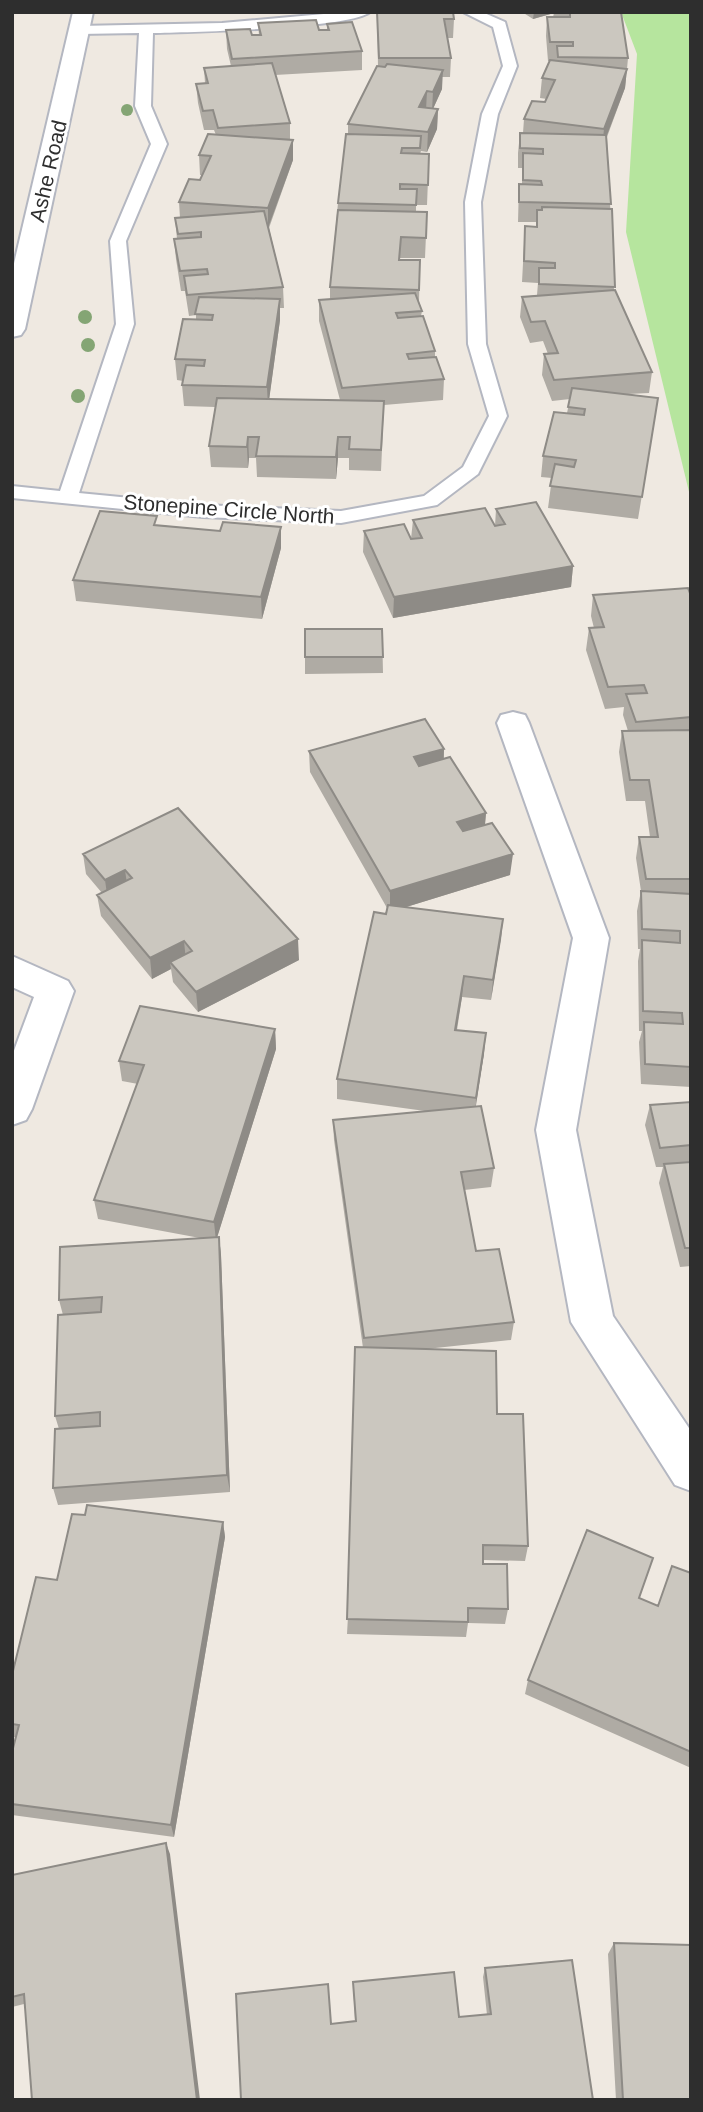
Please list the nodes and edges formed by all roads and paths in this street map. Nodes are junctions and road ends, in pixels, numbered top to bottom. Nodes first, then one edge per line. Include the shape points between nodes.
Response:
1 (363, 12) edge
2 (470, 12) edge
3 (81, 21) edge
4 (146, 28) junction
5 (12, 329) edge
6 (12, 492) edge
7 (68, 497) junction
8 (513, 723) dead end
9 (12, 970) edge
10 (12, 1109) edge
11 (691, 1470) edge

1 - 4 lane via 222,27
2 - 7 lane, Stonepine Circle North via 500,25 510,66 491,114 473,202 477,344 498,416 471,470 430,501 341,517 203,511
3 - 4 lane
3 - 5 street, Ashe Road
4 - 7 lane via 143,106 159,144 118,241 125,324
6 - 7 lane, Stonepine Circle North
8 - 11 street via 591,938 556,1130 593,1322
9 - 10 street via 55,991

